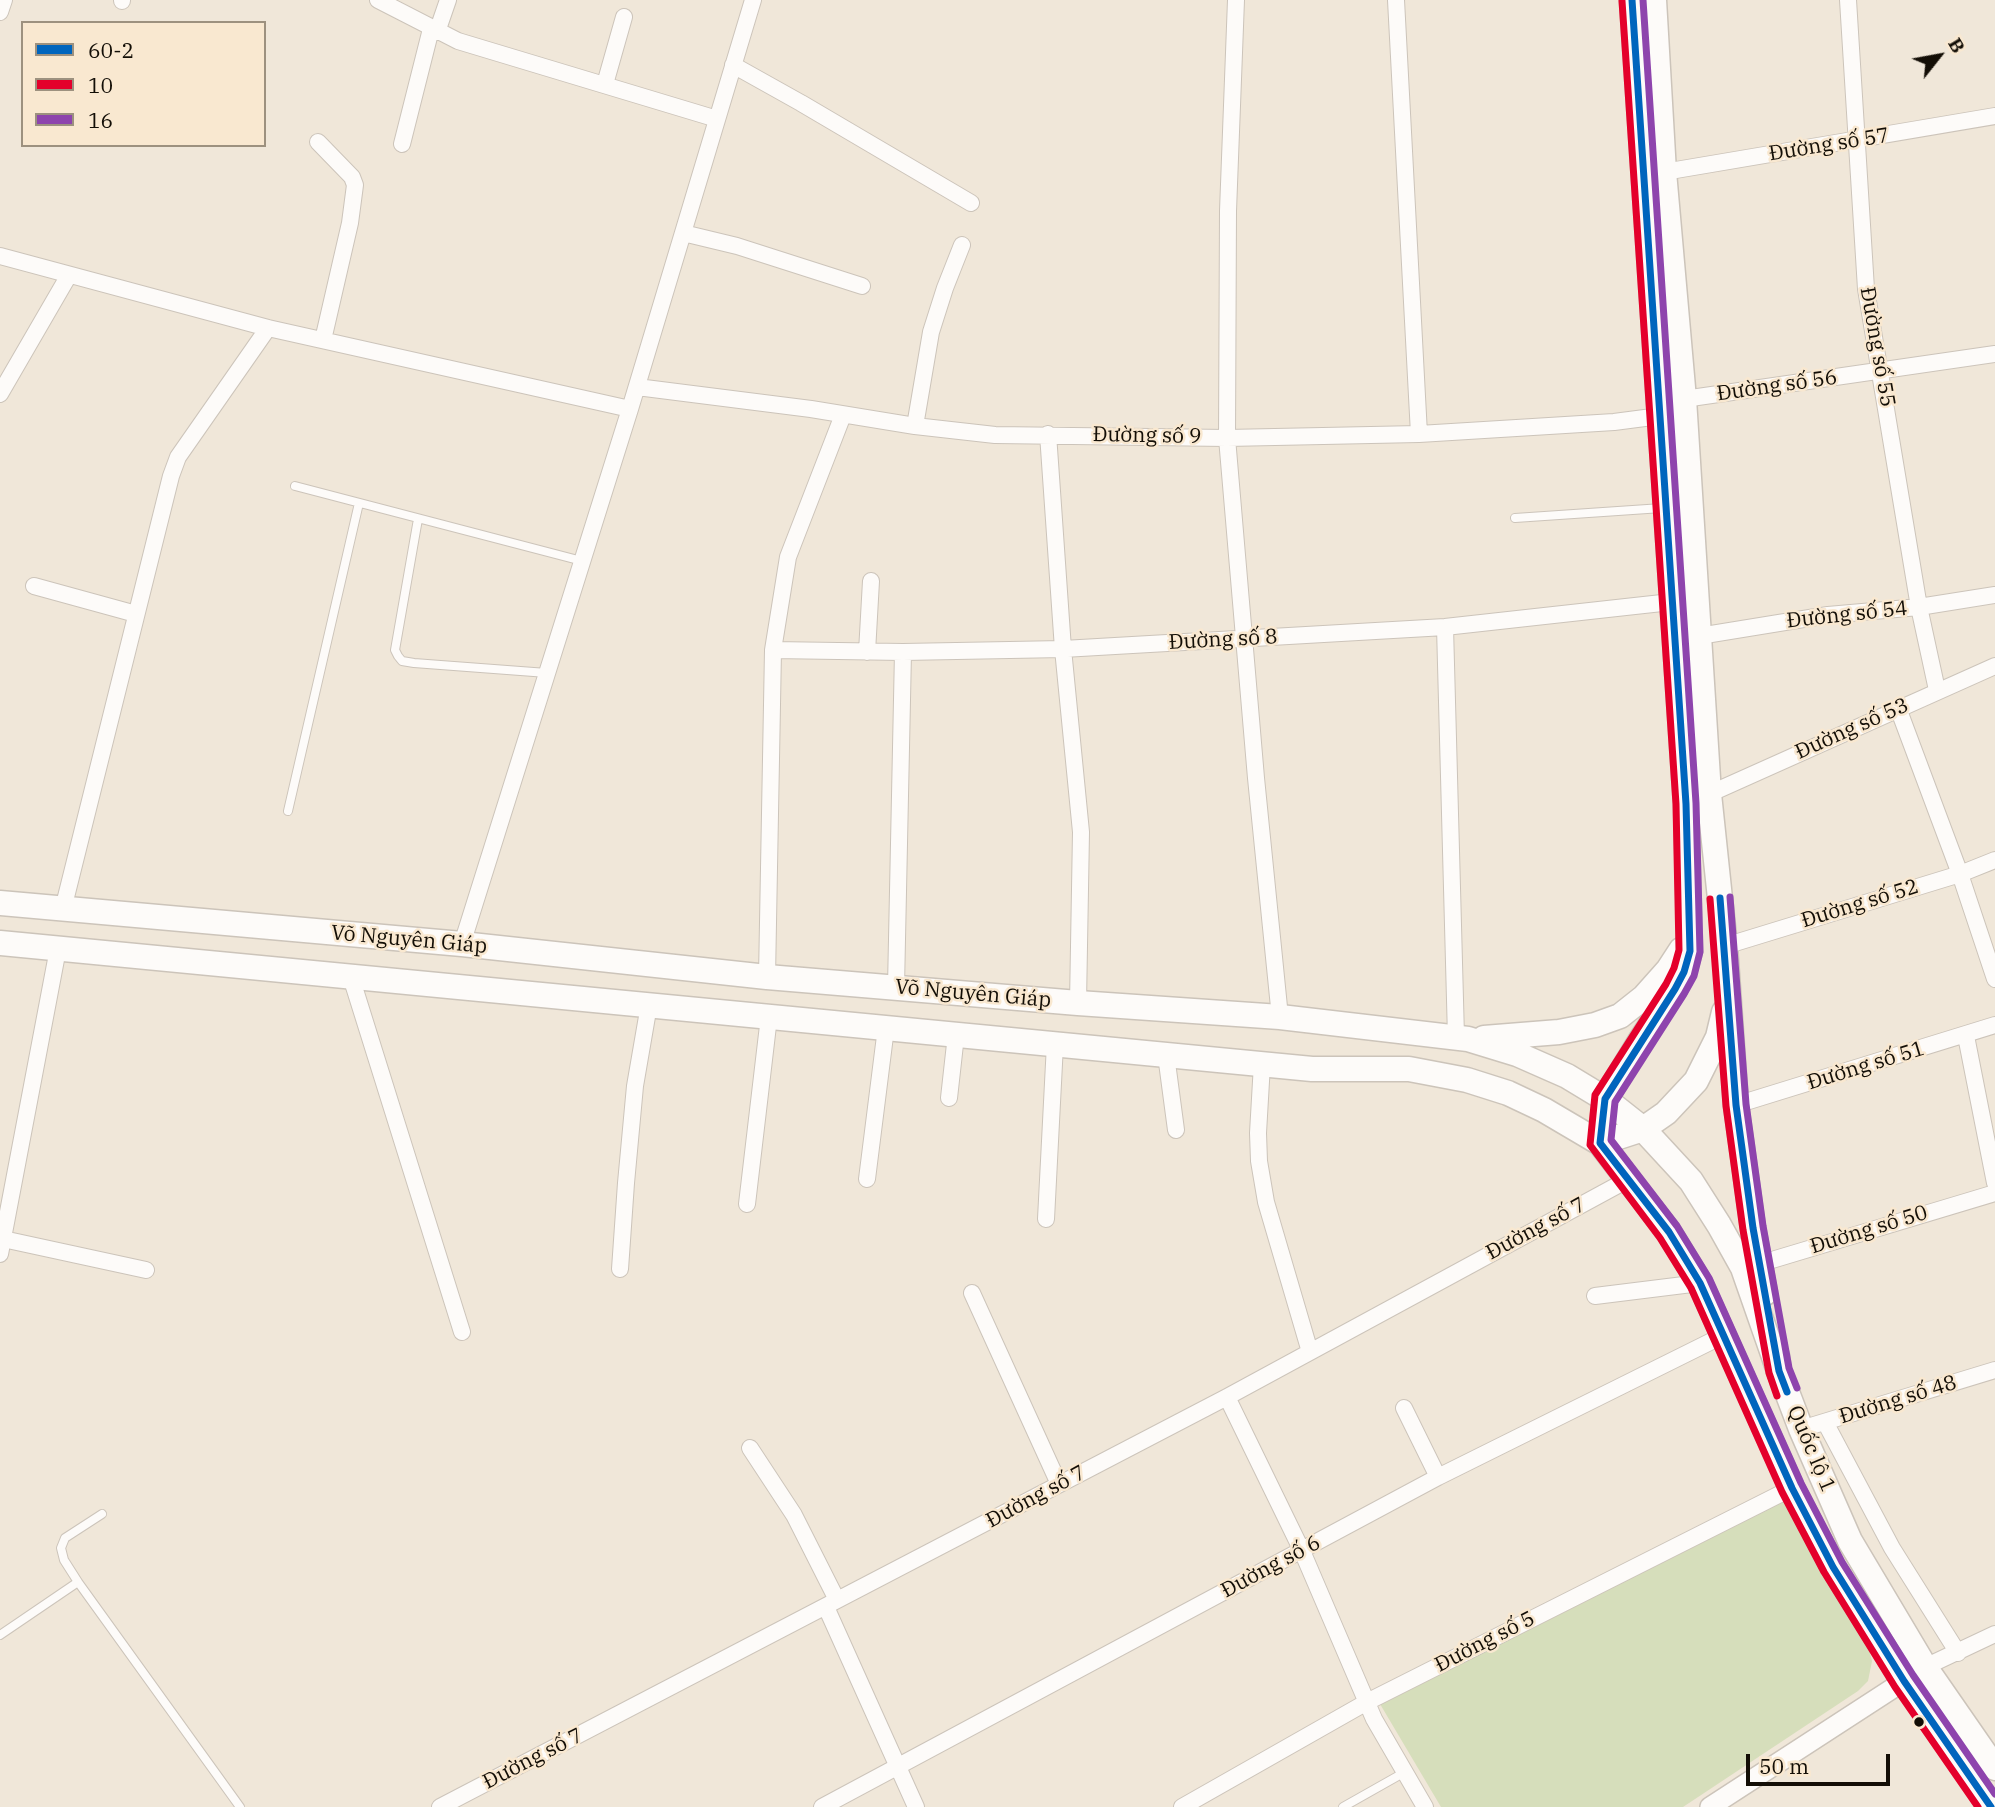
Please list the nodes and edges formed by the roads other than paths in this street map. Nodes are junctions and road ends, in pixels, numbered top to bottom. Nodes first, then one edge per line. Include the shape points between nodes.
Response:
1 (4, 0) edge
2 (378, 0) edge
3 (448, 0) edge
4 (753, 0) edge
5 (1236, 0) edge
6 (1396, 0) edge
7 (1632, 0) edge
8 (1654, 0) edge
9 (1848, 0) edge
10 (399, 5) edge
11 (0, 12) edge
12 (624, 17) dead end
13 (434, 30) junction
14 (733, 65) junction
15 (604, 84) junction
16 (1995, 116) edge
17 (717, 119) junction
18 (1856, 141) junction
19 (318, 142) dead end
20 (402, 144) dead end
21 (1664, 172) junction
22 (971, 204) dead end
23 (683, 233) junction
24 (962, 245) dead end
25 (0, 256) edge
26 (69, 275) junction
27 (862, 286) dead end
28 (268, 328) junction
29 (323, 340) junction
30 (1995, 354) edge
31 (0, 360) edge
32 (15, 369) junction
33 (1881, 372) junction
34 (637, 387) junction
35 (0, 394) edge
36 (1684, 399) junction
37 (630, 409) junction
38 (843, 415) junction
39 (1660, 416) junction
40 (915, 426) junction
41 (1048, 434) junction
42 (1419, 435) junction
43 (1227, 438) junction
44 (295, 486) dead end
45 (359, 503) junction
46 (1665, 508) junction
47 (1515, 518) dead end
48 (418, 519) junction
49 (582, 561) junction
50 (871, 582) dead end
51 (34, 586) dead end
52 (1995, 595) edge
53 (1671, 602) junction
54 (1919, 607) junction
55 (136, 614) junction
56 (1445, 627) junction
57 (1699, 636) junction
58 (1244, 639) junction
59 (1063, 649) junction
60 (773, 650) junction
61 (867, 652) junction
62 (903, 652) junction
63 (1995, 666) edge
64 (547, 673) junction
65 (1937, 690) junction
66 (1898, 708) junction
67 (1709, 794) junction
68 (288, 811) dead end
69 (1995, 860) edge
70 (1960, 874) junction
71 (0, 903) edge
72 (63, 909) junction
73 (1690, 934) junction
74 (0, 943) edge
75 (462, 944) junction
76 (1725, 946) junction
77 (58, 949) junction
78 (351, 977) junction
79 (767, 977) junction
80 (1995, 979) edge
81 (896, 988) junction
82 (1728, 994) junction
83 (1078, 1003) junction
84 (649, 1005) junction
85 (769, 1017) junction
86 (1280, 1017) junction
87 (1995, 1025) edge
88 (886, 1028) junction
89 (956, 1035) junction
90 (1966, 1036) junction
91 (1462, 1038) junction
92 (1055, 1044) junction
93 (1166, 1055) junction
94 (1262, 1064) junction
95 (949, 1098) dead end
96 (1605, 1099) junction
97 (1737, 1105) junction
98 (1643, 1129) junction
99 (1176, 1130) dead end
100 (1600, 1143) junction
101 (867, 1179) dead end
102 (1629, 1179) junction
103 (1995, 1183) edge
104 (1995, 1193) edge
105 (747, 1204) dead end
106 (1046, 1219) dead end
107 (1, 1247) edge
108 (1751, 1266) junction
109 (620, 1269) dead end
110 (146, 1270) dead end
111 (1700, 1283) junction
112 (972, 1293) dead end
113 (1595, 1296) dead end
114 (462, 1332) dead end
115 (1724, 1335) junction
116 (1310, 1352) junction
117 (1995, 1370) edge
118 (1227, 1397) junction
119 (1404, 1408) dead end
120 (1825, 1422) junction
121 (1801, 1429) junction
122 (750, 1448) dead end
123 (1438, 1477) junction
124 (1059, 1484) junction
125 (1792, 1488) junction
126 (102, 1514) dead end
127 (1302, 1551) junction
128 (1878, 1556) junction
129 (78, 1582) junction
130 (832, 1604) junction
131 (1995, 1634) edge
132 (0, 1635) edge
133 (1958, 1653) junction
134 (1925, 1667) junction
135 (1904, 1681) junction
136 (1367, 1702) junction
137 (897, 1767) junction
138 (1995, 1768) edge
139 (1405, 1772) junction
140 (240, 1807) edge
141 (440, 1807) edge
142 (822, 1807) edge
143 (916, 1807) edge
144 (1182, 1807) edge
145 (1343, 1807) edge
146 (1425, 1807) edge
147 (1710, 1807) edge
148 (1991, 1807) edge

1 - 11 street
2 - 10 street
3 - 13 street
4 - 14 street
5 - 43 street via 1228,211
6 - 42 street
7 - 39 highway
8 - 21 highway, Quốc lộ 1
9 - 18 street, Đường số 55
10 - 13 street
12 - 15 street
13 - 15 street
13 - 20 street
14 - 17 street
14 - 22 street
15 - 17 street
16 - 18 street, Đường số 57
17 - 23 street
18 - 21 street, Đường số 57
18 - 33 street, Đường số 55 via 1863,264
19 - 29 street via 355,185
21 - 36 highway, Quốc lộ 1
23 - 27 street
23 - 34 street
24 - 40 street via 931,332
25 - 26 street
26 - 28 street
26 - 32 street
28 - 29 street
28 - 55 street via 178,457
29 - 37 street
30 - 33 street, Đường số 56
31 - 32 street
32 - 35 street
33 - 36 street, Đường số 56
33 - 54 street, Đường số 55
34 - 37 street
34 - 38 street, Đường số 9
36 - 57 highway, Quốc lộ 1
37 - 49 street
38 - 40 street, Đường số 9
38 - 60 street via 788,557
39 - 42 street, Đường số 9
39 - 46 highway
40 - 41 street, Đường số 9 via 995,435
41 - 43 street, Đường số 9
41 - 59 street
42 - 43 street, Đường số 9
43 - 58 street
44 - 45 lane
45 - 48 lane
45 - 68 lane
46 - 47 lane
46 - 53 highway
48 - 49 lane
48 - 64 lane via 395,650 402,661
49 - 64 street
50 - 61 street
51 - 55 street
52 - 54 street, Đường số 54
53 - 56 street, Đường số 8
53 - 73 highway
54 - 57 street, Đường số 54 via 1828,615
54 - 65 street, Đường số 55
55 - 72 street
56 - 58 street, Đường số 8
56 - 91 street
57 - 67 highway, Quốc lộ 1
58 - 59 street, Đường số 8
58 - 86 street
59 - 62 street, Đường số 8
59 - 83 street via 1081,832
60 - 61 street, Đường số 8
60 - 79 street
61 - 62 street, Đường số 8
62 - 81 street
63 - 65 street, Đường số 53
64 - 75 street
65 - 66 street, Đường số 53
66 - 67 street, Đường số 53
66 - 70 street
67 - 76 highway, Quốc lộ 1
69 - 70 street, Đường số 52
70 - 76 street, Đường số 52
70 - 80 street
71 - 72 highway, Võ Nguyên Giáp
72 - 75 highway, Võ Nguyên Giáp
73 - 91 highway via 1668,970 1619,1016 1559,1032
73 - 96 highway via 1684,972
74 - 77 highway, Võ Nguyên Giáp
75 - 79 highway, Võ Nguyên Giáp
76 - 82 highway, Quốc lộ 1
77 - 78 highway, Võ Nguyên Giáp
77 - 107 street
78 - 84 highway, Võ Nguyên Giáp
78 - 114 street
79 - 81 highway, Võ Nguyên Giáp
81 - 83 highway, Võ Nguyên Giáp
82 - 97 highway, Quốc lộ 1
82 - 98 highway via 1718,1037 1696,1081 1666,1113
83 - 86 highway, Võ Nguyên Giáp
84 - 85 highway, Võ Nguyên Giáp
84 - 109 street via 635,1086
85 - 88 highway, Võ Nguyên Giáp
85 - 105 street
86 - 91 highway, Võ Nguyên Giáp
87 - 90 street, Đường số 51
88 - 89 highway, Võ Nguyên Giáp
88 - 101 street
89 - 92 highway, Võ Nguyên Giáp
89 - 95 street
90 - 97 street, Đường số 51
90 - 103 street
91 - 96 highway, Võ Nguyên Giáp via 1517,1054
92 - 93 highway, Võ Nguyên Giáp
92 - 106 street
93 - 94 highway, Võ Nguyên Giáp
93 - 99 street
94 - 100 highway, Võ Nguyên Giáp via 1409,1069 1467,1080 1544,1110
94 - 116 street via 1259,1161 1266,1202
96 - 98 highway, Võ Nguyên Giáp
96 - 100 highway
97 - 108 highway, Quốc lộ 1
98 - 100 highway
98 - 108 highway, Võ Nguyên Giáp via 1691,1181
100 - 102 highway, Quốc lộ 1
102 - 111 highway, Quốc lộ 1
102 - 116 street, Đường số 7
104 - 108 street, Đường số 50
107 - 110 street
108 - 121 highway, Quốc lộ 1 via 1779,1371
111 - 113 street
111 - 115 highway, Quốc lộ 1
112 - 124 street
115 - 123 street, Đường số 6
115 - 125 highway, Quốc lộ 1
116 - 118 street, Đường số 7
117 - 120 street, Đường số 48
118 - 124 street, Đường số 7
118 - 127 street
119 - 123 street
120 - 121 street, Đường số 48
120 - 128 street
121 - 128 highway, Quốc lộ 1 via 1850,1541
122 - 130 street via 794,1515
123 - 127 street, Đường số 6
124 - 130 street, Đường số 7
125 - 135 highway, Quốc lộ 1 via 1833,1567
125 - 136 street, Đường số 5
126 - 129 lane via 65,1538 61,1548
127 - 136 street
127 - 137 street, Đường số 6
128 - 133 street
128 - 134 highway, Quốc lộ 1
129 - 132 lane
129 - 140 lane
130 - 137 street
130 - 141 street, Đường số 7
131 - 133 street
133 - 134 street
134 - 138 highway, Quốc lộ 1
135 - 147 street
135 - 148 highway, Quốc lộ 1
136 - 139 street
136 - 144 street, Đường số 5
137 - 142 street, Đường số 6
137 - 143 street
139 - 145 lane
139 - 146 street

